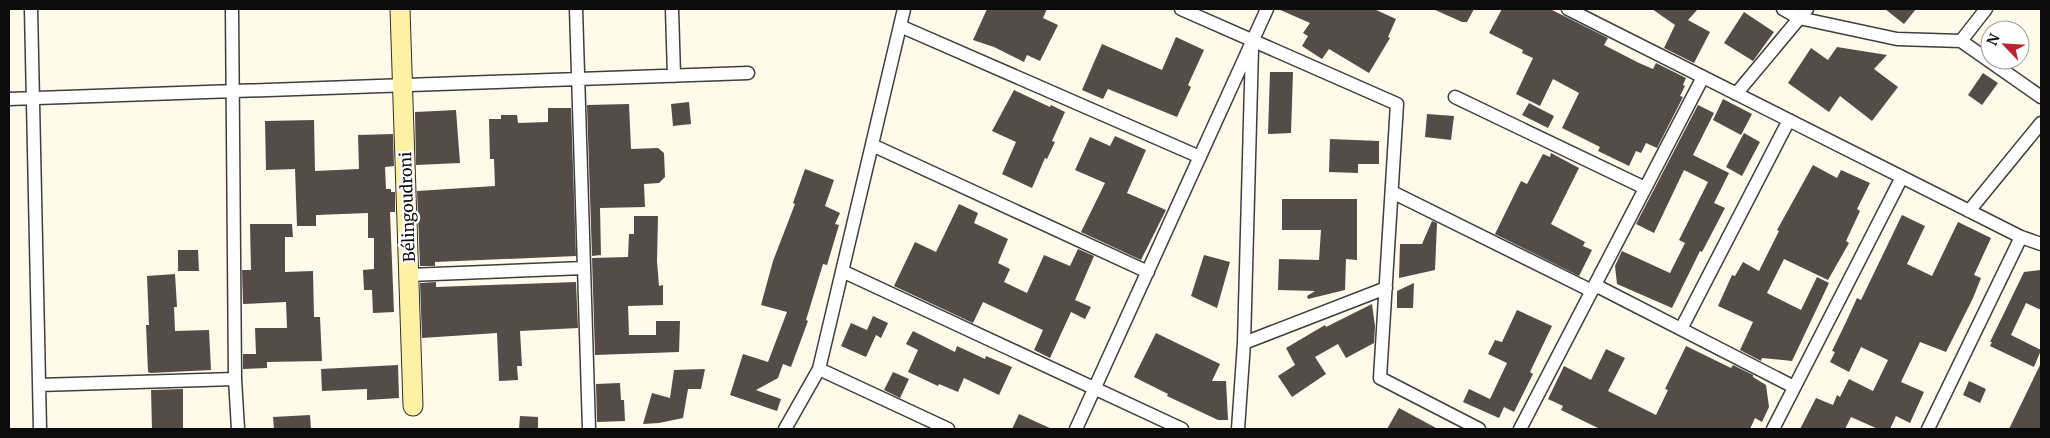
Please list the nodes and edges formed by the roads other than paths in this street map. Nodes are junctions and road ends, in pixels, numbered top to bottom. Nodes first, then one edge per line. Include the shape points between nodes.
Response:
1 (31, 9) edge
2 (232, 9) edge
3 (400, 9) edge
4 (576, 9) edge
5 (672, 9) edge
6 (904, 9) edge
7 (1181, 9) edge
8 (1266, 9) edge
9 (1568, 9) edge
10 (1783, 9) edge
11 (1986, 9) edge
12 (1803, 13) edge
13 (900, 26) junction
14 (1252, 40) junction
15 (1961, 41) junction
16 (748, 73) dead end
17 (674, 76) junction
18 (1703, 77) junction
19 (578, 79) junction
20 (402, 85) junction
21 (233, 91) junction
22 (1736, 94) junction
23 (1455, 97) dead end
24 (2041, 97) edge
25 (33, 98) junction
26 (9, 99) edge
27 (1789, 120) junction
28 (2041, 123) edge
29 (872, 145) junction
30 (1200, 157) junction
31 (1902, 177) junction
32 (1645, 188) junction
33 (1392, 192) junction
34 (1969, 212) junction
35 (2021, 237) junction
36 (2041, 244) edge
37 (584, 268) junction
38 (842, 271) junction
39 (1148, 272) junction
40 (409, 276) junction
41 (1386, 288) junction
42 (1593, 288) junction
43 (1681, 329) junction
44 (1244, 343) junction
45 (820, 369) junction
46 (235, 379) junction
47 (39, 385) junction
48 (1794, 387) junction
49 (1095, 389) junction
50 (414, 406) dead end
51 (1474, 428) edge
52 (40, 429) edge
53 (238, 429) edge
54 (590, 429) edge
55 (785, 429) edge
56 (948, 429) edge
57 (1076, 429) edge
58 (1182, 429) edge
59 (1238, 429) edge
60 (1520, 429) edge
61 (1773, 429) edge
62 (1928, 429) edge

1 - 25 street
2 - 21 street
3 - 20 street, Bélingoudroni
4 - 19 street
5 - 17 street
6 - 13 street
7 - 14 street
8 - 14 street
9 - 18 street
10 - 12 street
11 - 15 street
12 - 15 street via 1897,39
12 - 22 street
13 - 29 street
13 - 30 street
14 - 30 street
14 - 33 street via 1397,104
14 - 44 street
15 - 24 street
16 - 17 street
17 - 19 street
18 - 22 street
18 - 32 street
19 - 20 street
19 - 37 street
20 - 21 street
20 - 40 street, Bélingoudroni
21 - 25 street
21 - 46 street
22 - 27 street
23 - 32 street
25 - 26 street
25 - 47 street
27 - 31 street
27 - 43 street
28 - 34 street
29 - 38 street
29 - 39 street
30 - 39 street
31 - 34 street
31 - 48 street
32 - 42 street
33 - 41 street
33 - 42 street
34 - 35 street
35 - 36 street
35 - 62 street
37 - 40 street
37 - 54 street
38 - 45 street
38 - 49 street
39 - 49 street
40 - 50 street, Bélingoudroni
41 - 44 street
41 - 51 street via 1380,378
42 - 43 street
42 - 60 street
43 - 48 street
44 - 59 street
45 - 55 street
45 - 56 street
46 - 47 street
46 - 53 street
47 - 52 street
48 - 61 street
49 - 57 street
49 - 58 street

